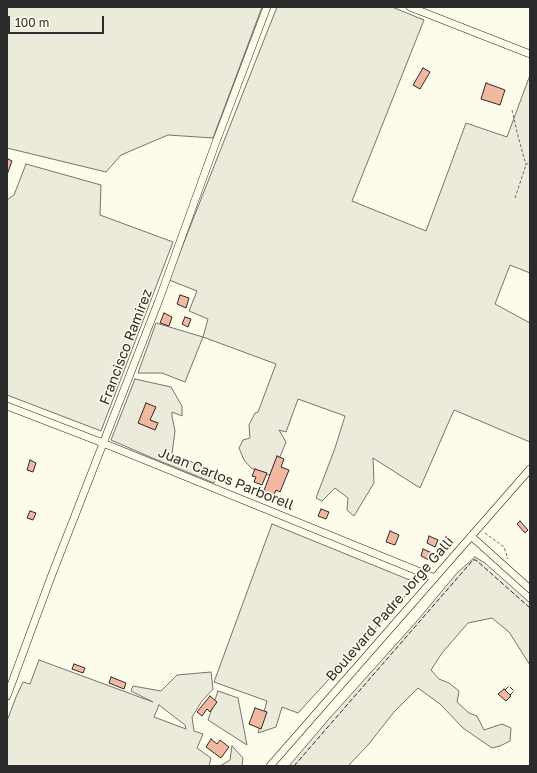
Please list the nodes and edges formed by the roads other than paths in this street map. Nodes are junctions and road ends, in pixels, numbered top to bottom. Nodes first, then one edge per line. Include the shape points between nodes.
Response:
1 (267, 7) edge
2 (410, 7) edge
3 (530, 54) edge
4 (7, 406) edge
5 (103, 443) junction
6 (530, 468) edge
7 (473, 534) junction
8 (434, 578) junction
9 (530, 589) edge
10 (7, 696) edge
11 (270, 766) edge

1 - 5 street, Francisco Ramirez via 159,300
2 - 3 street
4 - 5 street, Juan Carlos Parborell
5 - 8 street, Juan Carlos Parborell
5 - 10 street, Francisco Ramirez
6 - 7 street, Boulevard Padre Jorge Galli
7 - 8 street, Boulevard Padre Jorge Galli
7 - 9 street
8 - 11 street, Boulevard Padre Jorge Galli

